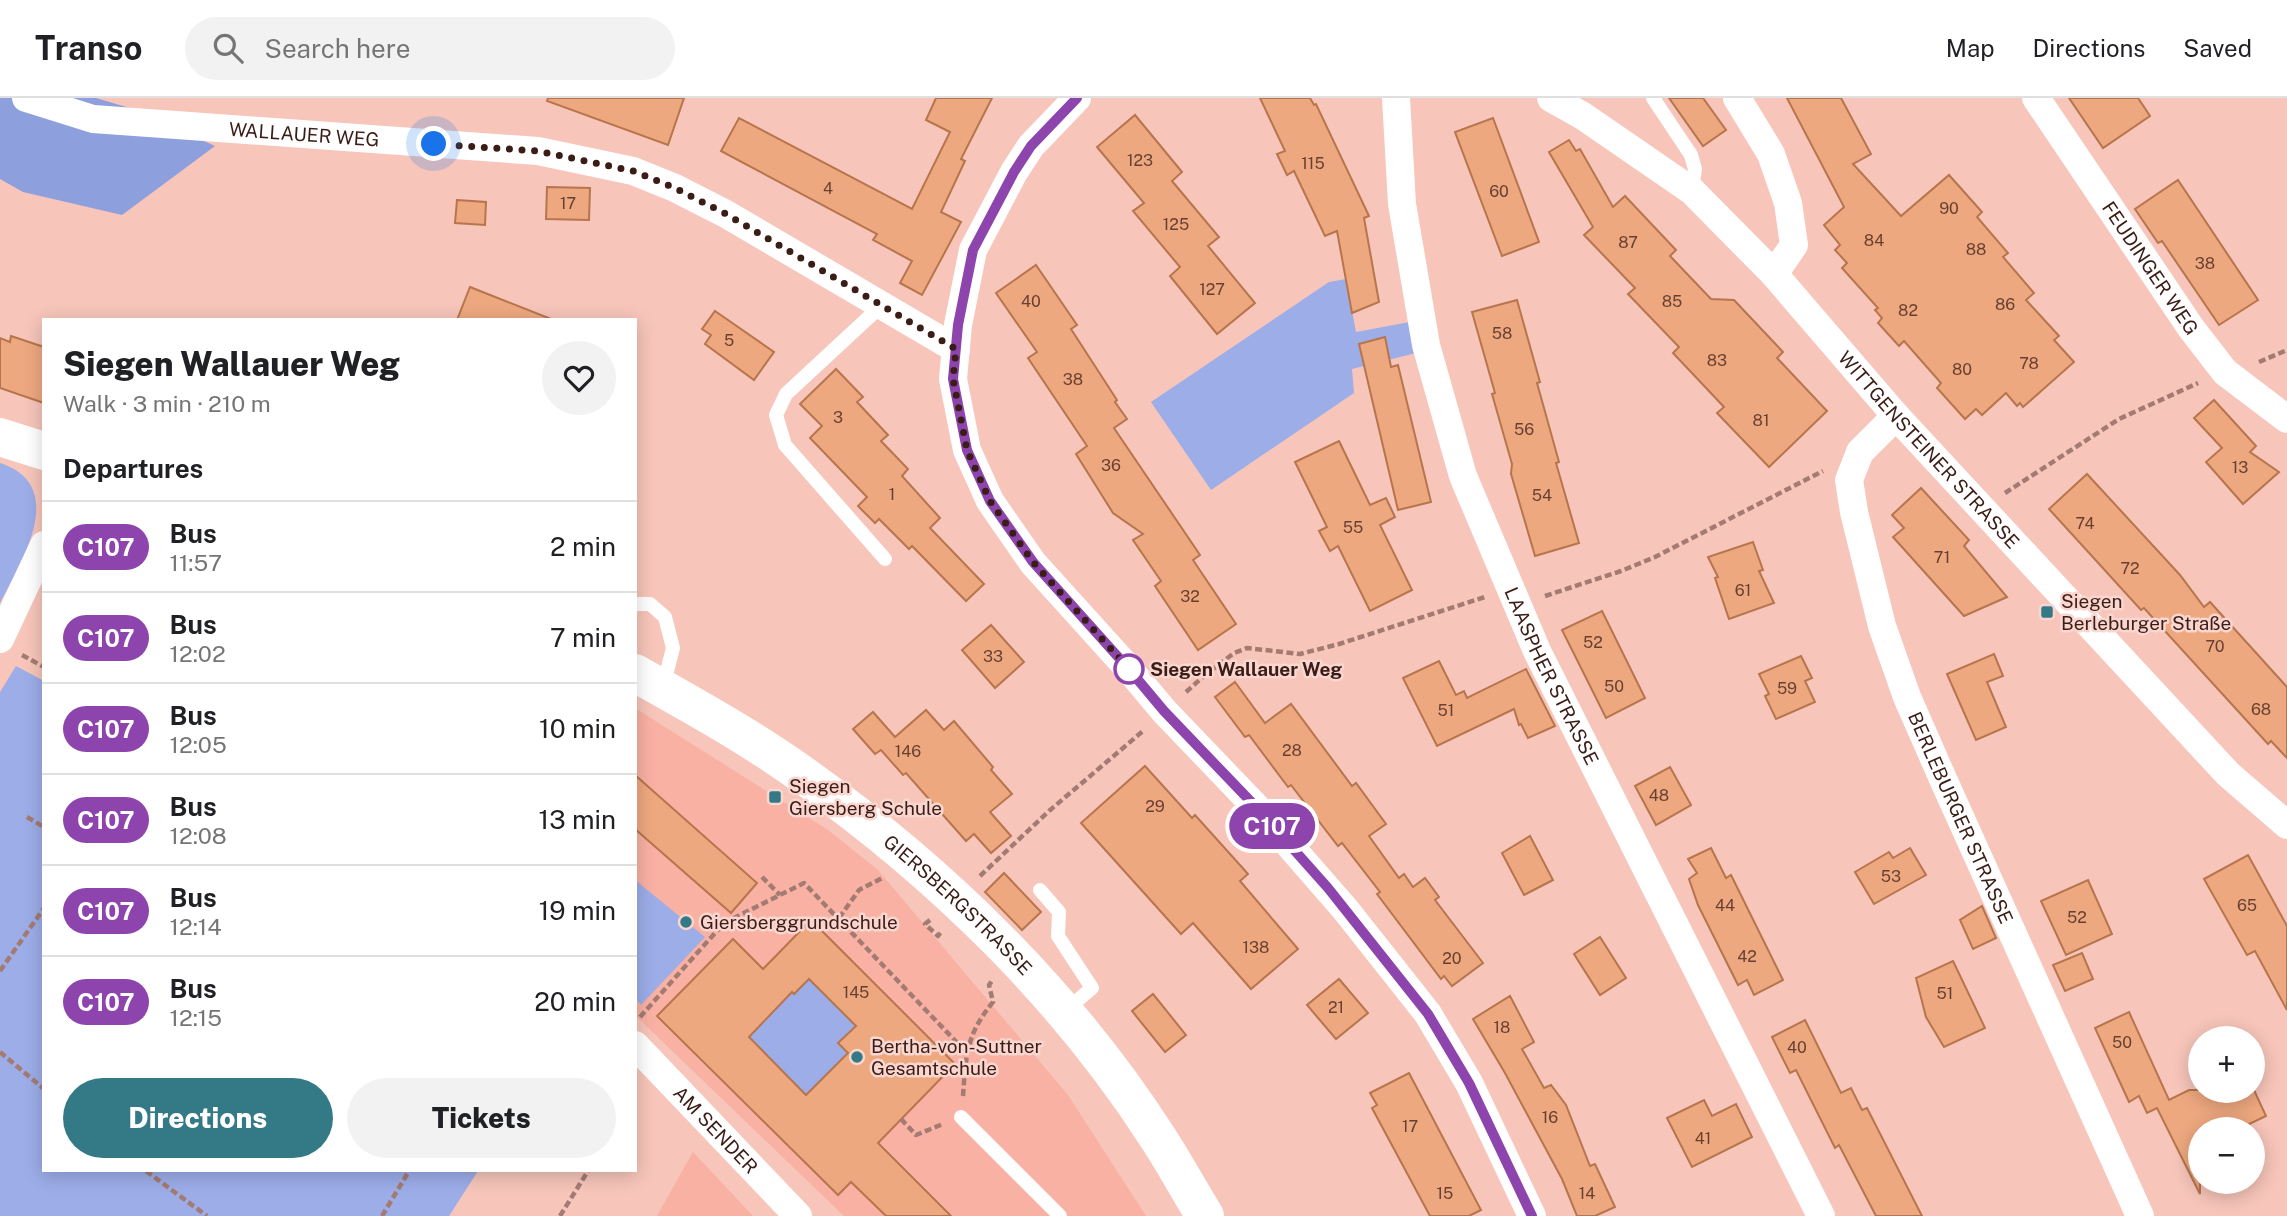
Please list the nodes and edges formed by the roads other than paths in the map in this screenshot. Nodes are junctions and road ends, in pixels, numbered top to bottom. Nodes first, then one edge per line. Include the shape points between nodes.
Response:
1 (26, 98) edge
2 (1077, 98) edge
3 (1396, 98) edge
4 (1551, 98) edge
5 (1653, 98) edge
6 (1737, 98) edge
7 (2036, 98) edge
8 (1692, 191) junction
9 (1773, 274) junction
10 (882, 305) junction
11 (957, 337) junction
12 (1896, 416) junction
13 (2287, 419) edge
14 (0, 438) edge
15 (42, 450) edge
16 (42, 549) edge
17 (884, 559) dead end
18 (42, 580) edge
19 (637, 604) edge
20 (0, 639) edge
21 (649, 681) edge
22 (2287, 825) edge
23 (1040, 890) dead end
24 (1063, 1012) junction
25 (637, 1047) edge
26 (961, 1117) road end
27 (798, 1216) edge
28 (1060, 1216) edge
29 (1205, 1216) edge
30 (1532, 1216) edge
31 (1821, 1216) edge
32 (2140, 1216) edge

1 - 10 street, WALLAUER WEG via 93,119 538,151 609,165 695,198
2 - 11 street via 1031,146 993,208 973,250
3 - 31 street, LAASPHER STRASSE via 1402,204 1426,345 1463,476 1537,651
4 - 8 street, WITTGENSTEINER STRASSE
5 - 8 lane via 1691,155 1695,169
6 - 9 street via 1771,154 1788,203 1794,245
7 - 13 street, FEUDINGER WEG via 2225,372
8 - 9 street, WITTGENSTEINER STRASSE
9 - 12 street, WITTGENSTEINER STRASSE
10 - 11 street, WALLAUER WEG
10 - 17 lane via 786,394 776,415 785,445
11 - 30 street via 953,379 967,450 990,501 1033,562 1328,888 1428,1014 1469,1083
12 - 22 street, WITTGENSTEINER STRASSE via 2228,774
12 - 32 street, BERLEBURGER STRASSE via 1860,452 1849,480 1882,626 1938,767
14 - 15 street
16 - 20 street
18 - 20 street
19 - 21 lane via 650,604 665,617 673,648
21 - 24 street, GIERSBERGSTRASSE via 803,775 900,850 996,938
23 - 24 lane via 1059,912 1058,936 1092,988
24 - 29 street, GIERSBERGSTRASSE via 1151,1127
25 - 27 street, AM SENDER
26 - 28 lane

